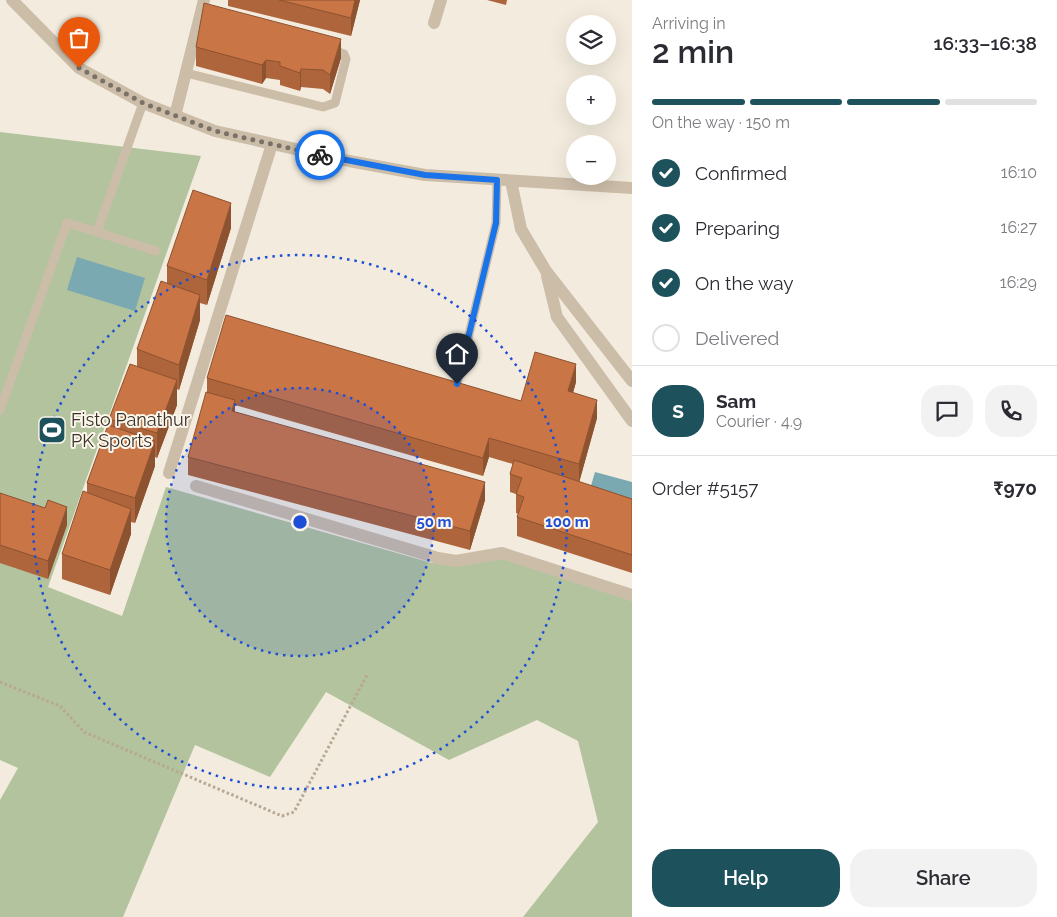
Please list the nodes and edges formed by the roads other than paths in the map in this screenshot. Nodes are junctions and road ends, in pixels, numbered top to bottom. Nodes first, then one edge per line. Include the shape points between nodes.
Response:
1 (12, 0) edge
2 (204, 0) edge
3 (441, 0) edge
4 (434, 23) dead end
5 (320, 46) edge
6 (186, 73) junction
7 (143, 103) junction
8 (177, 110) junction
9 (272, 144) junction
10 (497, 180) junction
11 (511, 181) junction
12 (632, 188) edge
13 (97, 232) junction
14 (156, 252) dead end
15 (546, 271) junction
16 (632, 381) edge
17 (457, 384) edge
18 (0, 410) edge
19 (632, 421) edge
20 (168, 474) dead end
21 (196, 486) dead end
22 (632, 595) edge

1 - 7 street via 79,68
2 - 6 street via 205,15
3 - 4 street
5 - 6 lane via 344,54 346,59 335,103 330,106 323,107
6 - 8 street
7 - 8 street
7 - 13 lane
8 - 9 street via 215,131
9 - 10 street via 425,175
9 - 20 street
10 - 11 street
10 - 17 lane via 496,223
11 - 12 street
11 - 15 street via 521,229
13 - 14 lane
13 - 18 lane via 67,223
15 - 16 street
15 - 19 street via 557,317
21 - 22 street via 438,558 456,561 502,553

